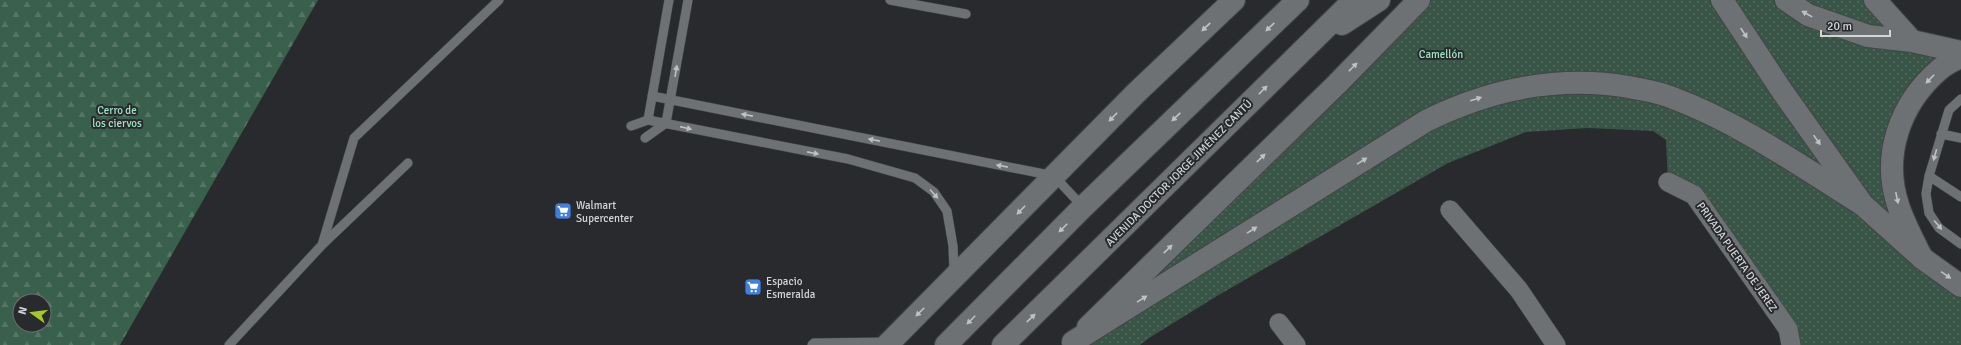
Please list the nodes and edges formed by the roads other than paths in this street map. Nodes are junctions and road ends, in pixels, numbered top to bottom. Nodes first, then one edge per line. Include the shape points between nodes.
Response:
1 (499, 0) edge
2 (669, 0) edge
3 (688, 0) edge
4 (890, 0) edge
5 (1298, 0) edge
6 (1354, 0) edge
7 (1379, 0) edge
8 (1420, 0) edge
9 (1722, 0) edge
10 (1786, 0) edge
11 (1875, 0) edge
12 (1231, 1) edge
13 (966, 14) dead end
14 (1912, 41) junction
15 (1308, 46) junction
16 (1961, 52) edge
17 (1961, 56) edge
18 (652, 96) junction
19 (671, 100) junction
20 (1961, 100) edge
21 (648, 120) junction
22 (666, 123) junction
23 (631, 126) dead end
24 (1941, 134) junction
25 (645, 138) dead end
26 (1961, 138) edge
27 (408, 163) dead end
28 (1054, 176) junction
29 (1930, 176) junction
30 (1668, 182) dead end
31 (1961, 196) edge
32 (1863, 205) junction
33 (1083, 207) junction
34 (1450, 210) dead end
35 (1961, 244) edge
36 (322, 245) junction
37 (1922, 258) junction
38 (955, 278) junction
39 (1961, 286) edge
40 (1279, 323) dead end
41 (1071, 343) edge
42 (889, 344) edge
43 (229, 345) edge
44 (812, 345) edge
45 (946, 345) edge
46 (1003, 345) edge
47 (1296, 345) edge
48 (1556, 345) edge
49 (1791, 345) edge

1 - 36 lane via 354,138
2 - 18 lane
19 -> 3 lane
4 - 13 lane
5 -> 33 main road
6 - 15 main road, AVENIDA DOCTOR JORGE JIMÉNEZ CANTÚ
7 - 15 main road
41 -> 8 main road
9 -> 32 main road via 1782,91
14 -> 10 main road via 1868,36 1838,27 1808,15
11 - 14 main road
12 -> 28 main road
14 - 16 main road
46 -> 15 main road, AVENIDA DOCTOR JORGE JIMÉNEZ CANTÚ
17 -> 37 main road via 1941,68 1927,82 1908,109 1894,138 1891,168 1899,208
18 - 19 lane
18 - 21 lane
19 - 22 lane
28 -> 19 lane
20 - 24 lane via 1949,110
21 - 22 lane
21 - 23 lane
22 - 25 lane
22 -> 38 lane via 848,159 915,178 934,192 947,211
24 - 26 lane
24 -> 29 lane
27 - 36 lane
28 - 33 lane
28 -> 38 main road
29 - 31 lane
29 -> 35 lane via 1926,194 1928,213 1939,228
30 - 49 street, PRIVADA PUERTA DE JEREZ via 1694,195 1788,330
32 - 37 main road
41 -> 32 main road via 1426,121 1477,99 1532,86 1562,82 1604,83 1672,97 1709,113 1786,156
33 -> 45 main road
34 - 48 street via 1519,290
36 - 43 lane
37 -> 39 main road
38 -> 42 main road
40 - 47 street
42 - 44 lane

